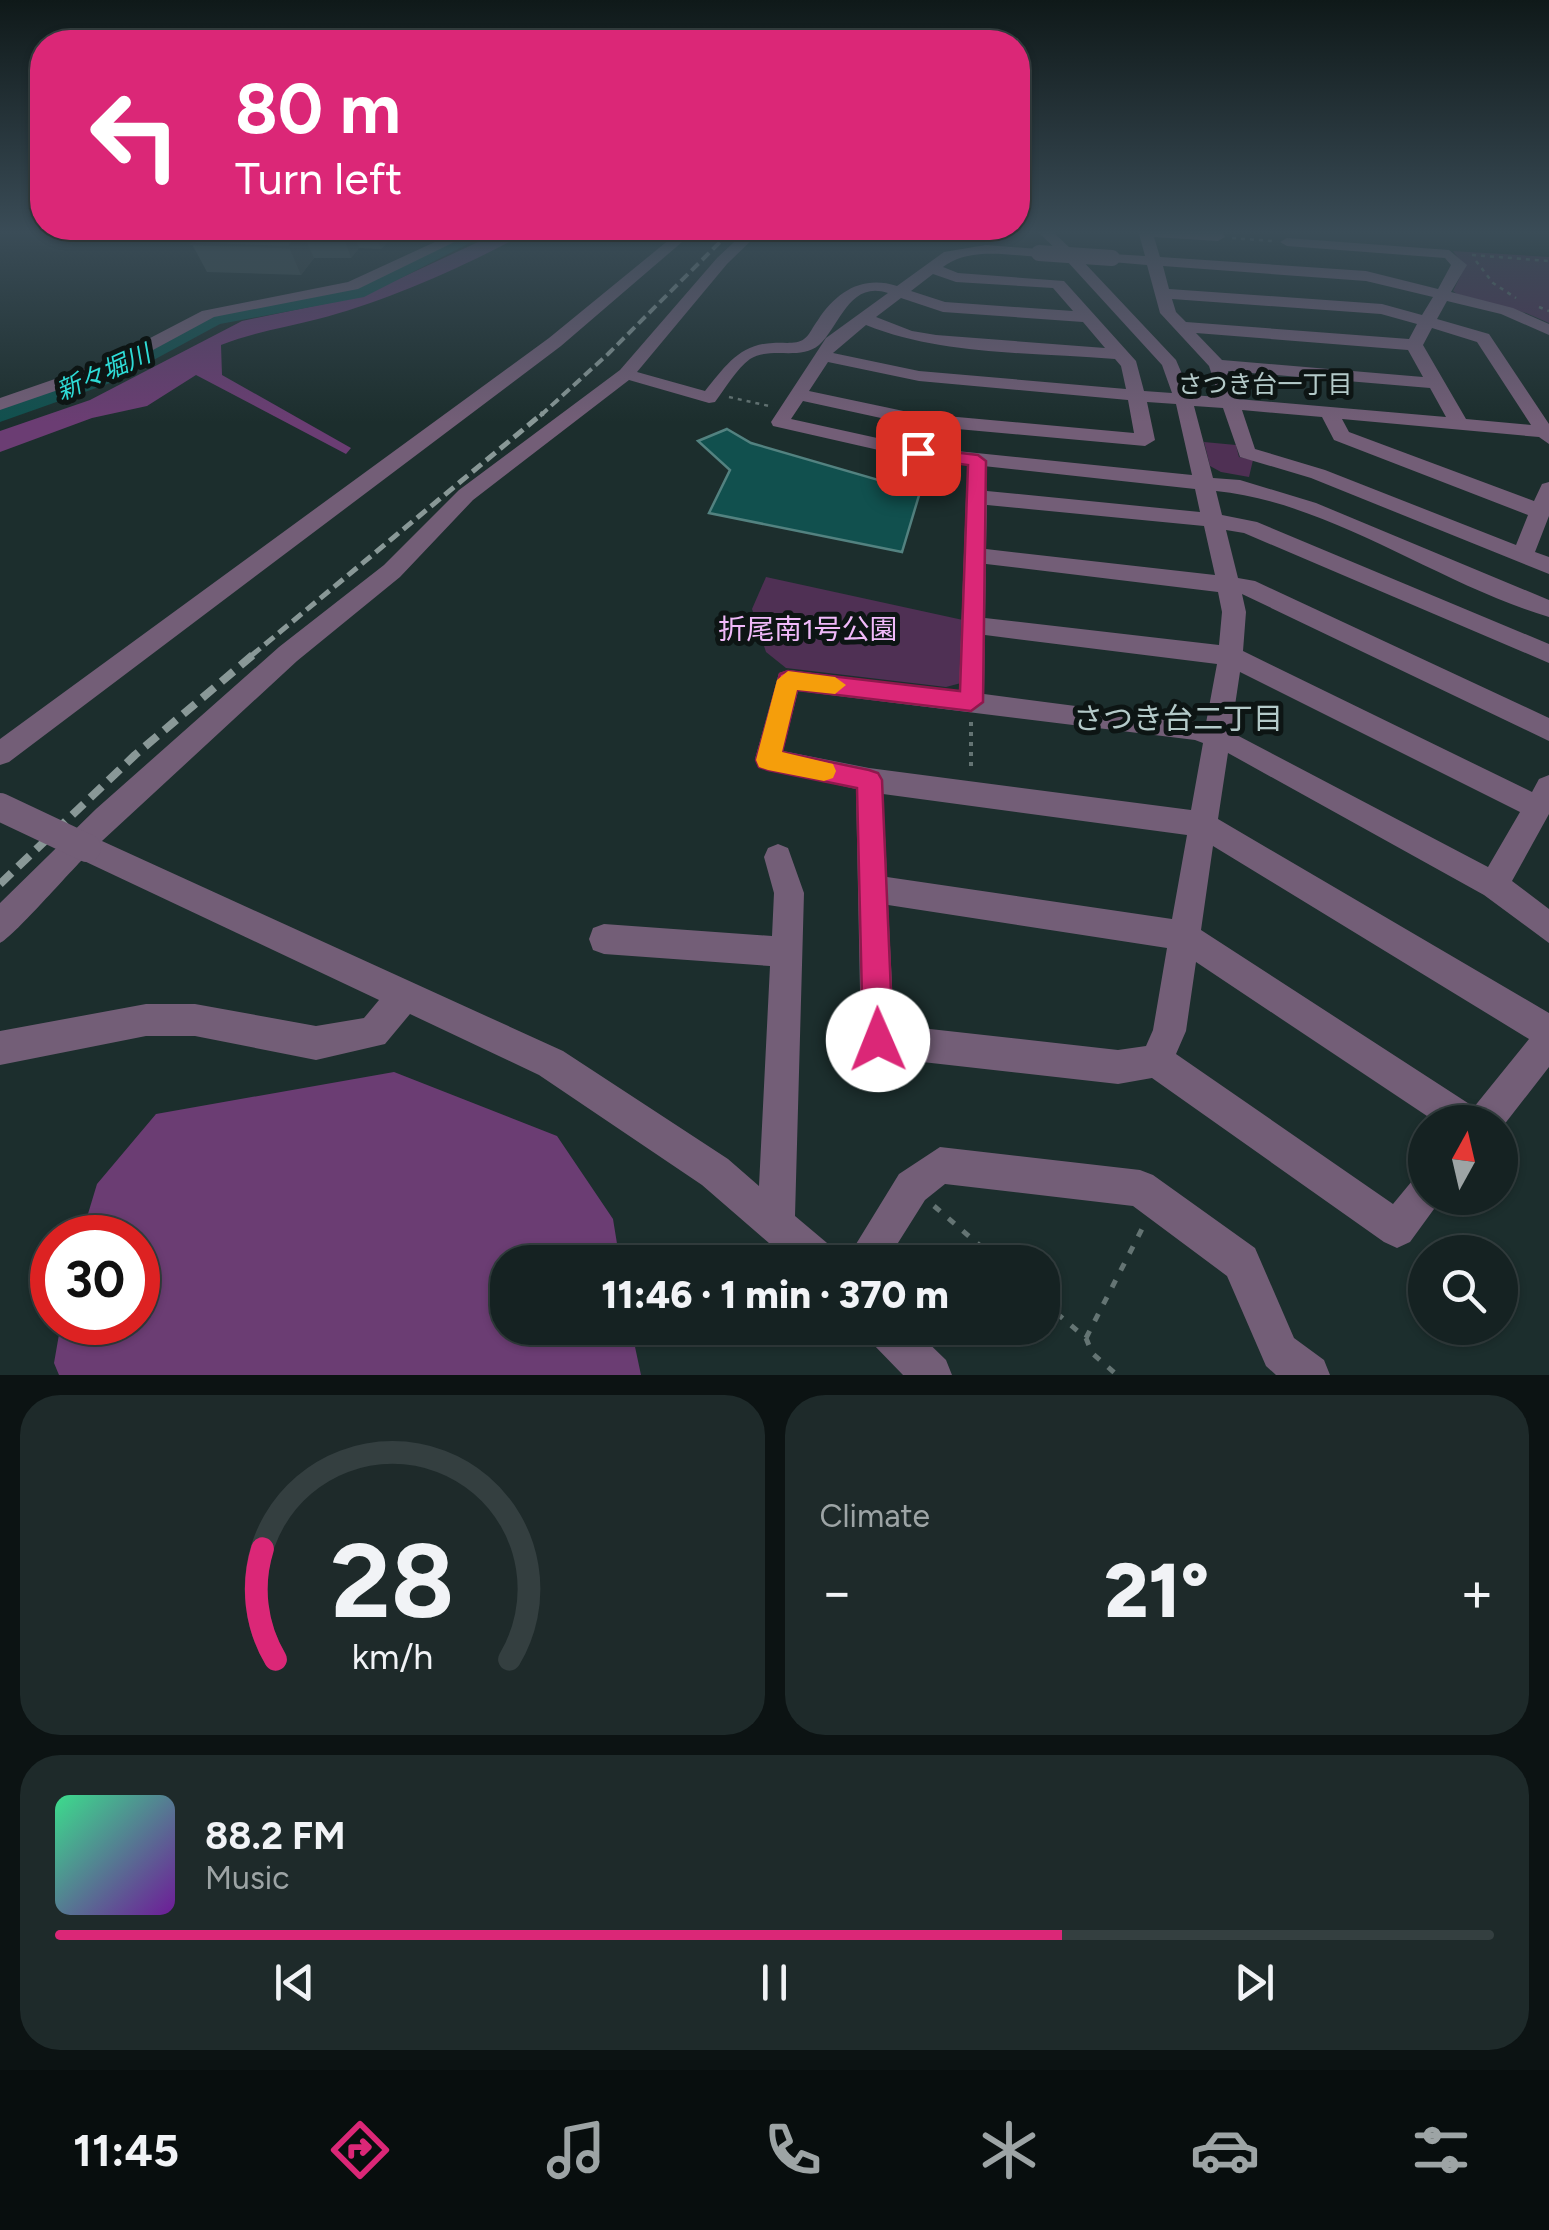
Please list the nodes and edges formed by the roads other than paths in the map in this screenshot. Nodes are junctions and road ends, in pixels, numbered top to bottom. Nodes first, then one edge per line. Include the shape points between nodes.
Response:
1 (305, 294) edge
2 (613, 294) edge
3 (694, 294) edge
4 (852, 294) edge
5 (895, 294) edge
6 (904, 294) edge
7 (1067, 294) edge
8 (1105, 294) edge
9 (1162, 294) edge
10 (1178, 294) edge
11 (1311, 294) edge
12 (1443, 294) edge
13 (1448, 294) edge
14 (1316, 304) junction
15 (1088, 317) junction
16 (864, 318) junction
17 (1426, 321) junction
18 (1182, 327) junction
19 (1549, 330) edge
20 (1414, 345) junction
21 (1121, 354) junction
22 (823, 356) junction
23 (1217, 365) junction
24 (626, 374) junction
25 (1435, 383) junction
26 (1136, 396) junction
27 (1184, 401) junction
28 (0, 404) edge
29 (787, 404) junction
30 (1232, 405) junction
31 (1330, 414) junction
32 (1460, 425) junction
33 (1548, 434) edge
34 (978, 461) junction
35 (1202, 482) junction
36 (1549, 489) edge
37 (976, 497) junction
38 (1539, 511) junction
39 (1213, 520) junction
40 (975, 555) junction
41 (1523, 555) junction
42 (1549, 566) edge
43 (1228, 583) junction
44 (1549, 609) edge
45 (974, 625) junction
46 (1549, 654) edge
47 (1230, 656) junction
48 (971, 702) junction
49 (1549, 730) edge
50 (1214, 736) junction
51 (0, 754) edge
52 (869, 780) junction
53 (1543, 797) edge
54 (0, 807) edge
55 (1202, 824) junction
56 (778, 857) dead end
57 (1494, 885) junction
58 (876, 889) junction
59 (0, 928) edge
60 (1549, 928) edge
61 (1182, 935) junction
62 (604, 939) dead end
63 (787, 952) junction
64 (405, 994) junction
65 (1549, 1032) edge
66 (1549, 1040) edge
67 (0, 1048) edge
68 (1156, 1062) junction
69 (1440, 1105) edge
70 (1497, 1105) edge
71 (1408, 1215) edge
72 (776, 1223) junction
73 (800, 1245) edge
74 (875, 1245) edge
75 (902, 1345) edge
76 (931, 1375) edge
77 (1309, 1375) edge

1 - 28 street via 208,314 110,366
2 - 51 street
3 - 24 street
4 - 24 street via 802,347 742,356 709,398
5 - 16 street
6 - 15 street via 943,307
7 - 15 street
8 - 27 street via 1170,364
9 - 18 street
10 - 14 street
11 - 14 street
12 - 17 street
13 - 19 street
14 - 17 street
15 - 21 street
16 - 21 street via 936,340
16 - 22 street
17 - 20 street
17 - 33 street via 1483,338
18 - 20 street
18 - 23 street
20 - 25 street
21 - 26 street
22 - 26 street via 919,376
22 - 29 street
23 - 25 street
23 - 30 street
24 - 59 street via 466,495 392,571 120,805
25 - 32 street
26 - 27 street
26 - 29 street via 1146,440
27 - 30 street
27 - 35 street
29 - 34 street via 780,422 796,428
30 - 31 street
30 - 41 street via 1247,453
31 - 32 street
31 - 38 street via 1341,436
32 - 33 street
34 - 35 street
34 - 37 street
35 - 39 street
35 - 44 street via 1308,508
36 - 38 street
37 - 39 street
37 - 40 street
38 - 41 street
39 - 43 street
39 - 46 street via 1289,541
40 - 43 street
40 - 45 street
41 - 42 street
43 - 47 street via 1234,612
43 - 49 street
45 - 47 street
45 - 48 street
47 - 50 street
47 - 53 street
48 - 50 street
48 - 52 street via 788,680 768,760
50 - 55 street
50 - 57 street
52 - 55 street
52 - 58 street
53 - 57 street
54 - 64 street, bridge
55 - 61 street
55 - 65 street
56 - 63 street via 788,893
57 - 60 street
58 - 61 street
58 - 68 street via 878,1040 1118,1068
61 - 68 street via 1169,1031
61 - 69 street
62 - 63 street
63 - 72 street
64 - 67 street via 373,1032 316,1043 195,1020 146,1020
64 - 72 street via 551,1063 716,1172
66 - 70 street
68 - 71 street via 1397,1229
72 - 73 street
74 - 77 street via 912,1187 940,1165 1140,1188 1241,1262 1280,1352
75 - 76 street

